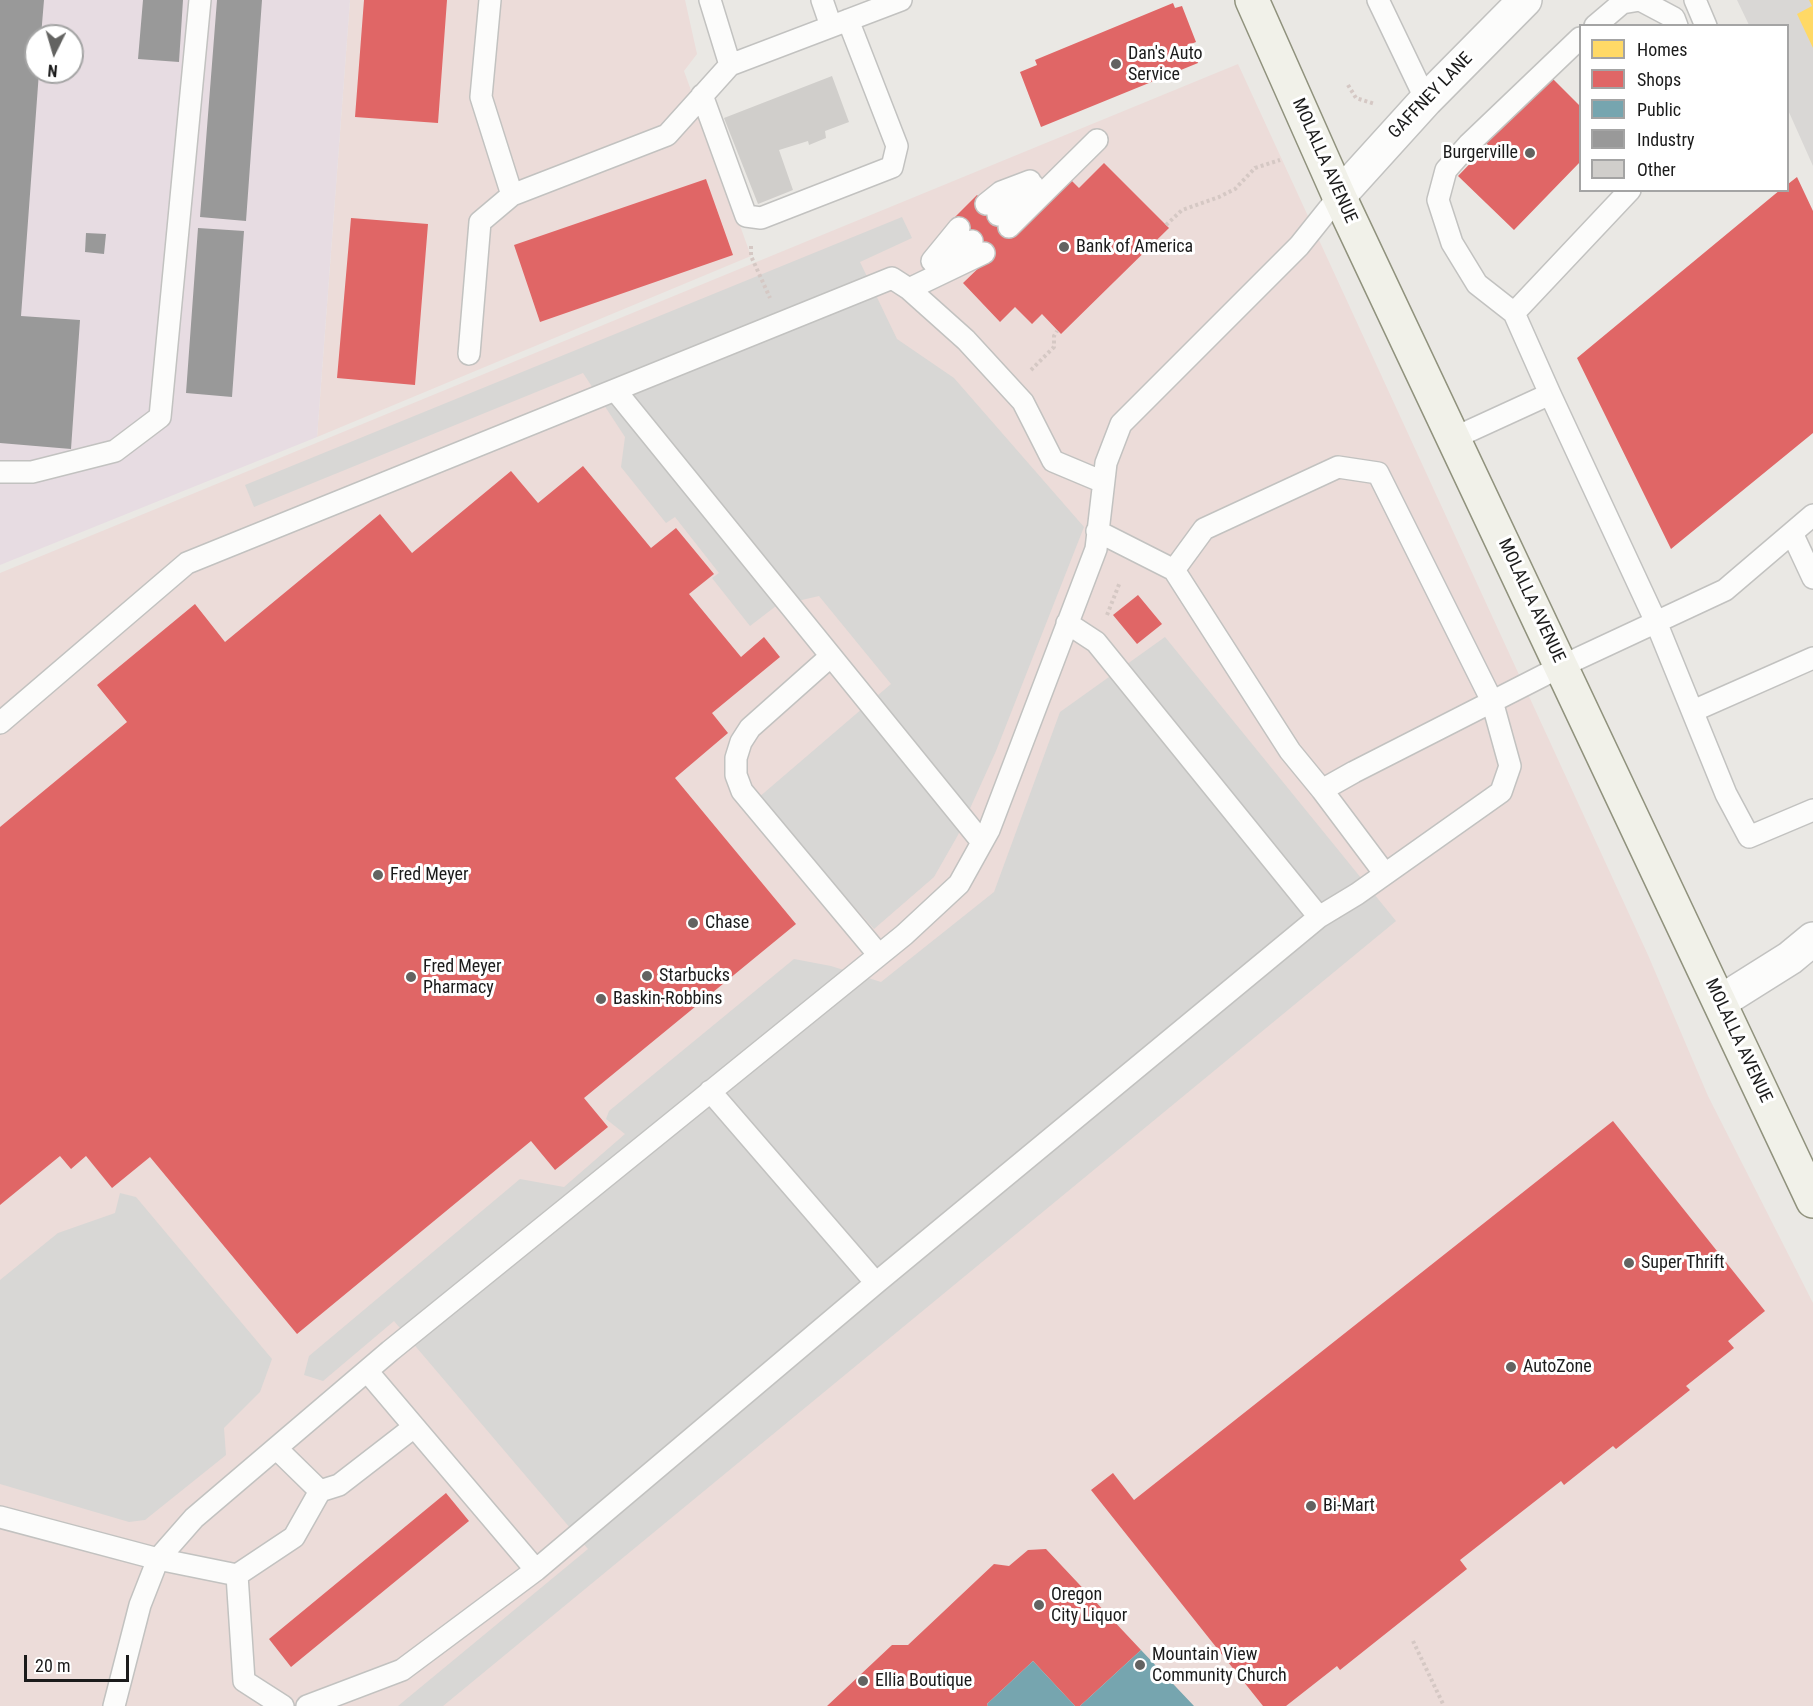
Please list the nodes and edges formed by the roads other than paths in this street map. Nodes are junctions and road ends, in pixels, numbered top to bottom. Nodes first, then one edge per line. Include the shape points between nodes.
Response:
1 (200, 0) edge
2 (490, 0) edge
3 (710, 0) edge
4 (822, 0) edge
5 (901, 0) edge
6 (1252, 0) edge
7 (1378, 0) edge
8 (1525, 0) edge
9 (1695, 0) edge
10 (840, 23) junction
11 (1597, 24) edge
12 (1676, 24) edge
13 (1705, 24) edge
14 (1579, 40) edge
15 (730, 65) junction
16 (702, 95) junction
17 (1426, 100) junction
18 (1097, 140) dead end
19 (1078, 159) junction
20 (1628, 192) edge
21 (512, 195) junction
22 (1339, 196) junction
23 (909, 289) junction
24 (1514, 313) junction
25 (469, 354) dead end
26 (615, 390) junction
27 (1550, 394) junction
28 (1454, 438) junction
29 (0, 472) edge
30 (1103, 482) junction
31 (1813, 515) edge
32 (1097, 531) junction
33 (1792, 533) junction
34 (1174, 570) junction
35 (1813, 578) edge
36 (1656, 622) junction
37 (1067, 624) junction
38 (831, 656) junction
39 (1813, 658) edge
40 (1562, 666) junction
41 (1492, 701) junction
42 (1693, 711) junction
43 (0, 723) edge
44 (1322, 790) junction
45 (1813, 810) edge
46 (982, 842) junction
47 (1385, 874) junction
48 (1319, 917) junction
49 (1813, 939) edge
50 (879, 955) junction
51 (1720, 1002) junction
52 (710, 1092) junction
53 (1813, 1201) edge
54 (876, 1283) junction
55 (367, 1371) junction
56 (414, 1427) junction
57 (276, 1448) junction
58 (320, 1491) junction
59 (0, 1517) edge
60 (158, 1559) junction
61 (536, 1570) junction
62 (237, 1575) junction
63 (114, 1706) edge
64 (283, 1706) edge
65 (307, 1706) edge

1 - 29 lane via 160,417 115,451 32,472
2 - 21 lane via 482,96
3 - 15 lane
4 - 10 lane
5 - 10 lane
6 - 22 main road, MOLALLA AVENUE
7 - 17 lane
8 - 17 street, GAFFNEY LANE
9 - 13 lane
10 - 15 lane
10 - 16 lane via 897,146 892,167 761,218 746,216
11 - 12 lane via 1622,3 1640,0 1674,18
14 - 24 lane via 1446,170 1438,200 1452,243 1477,284
15 - 16 lane
16 - 21 lane via 667,135
17 - 22 street, GAFFNEY LANE
18 - 19 lane
19 - 19 lane via 998,215 1040,180
20 - 24 lane
21 - 25 lane via 480,222
22 - 28 main road, MOLALLA AVENUE
22 - 30 lane via 1299,246 1121,424
23 - 23 lane via 972,240
23 - 26 lane via 892,278
23 - 30 lane via 966,340 1023,402 1053,461
24 - 27 lane
26 - 38 lane
26 - 43 lane via 186,563
27 - 28 lane
27 - 36 lane
28 - 40 main road, MOLALLA AVENUE
30 - 32 lane
31 - 33 lane
32 - 34 lane
32 - 37 lane via 1096,549
33 - 35 lane
33 - 36 lane via 1725,590
34 - 41 lane via 1203,529 1338,467 1378,473
34 - 44 lane via 1290,751
36 - 40 lane
36 - 42 lane
37 - 46 lane
37 - 48 lane via 1096,642
38 - 46 lane
38 - 50 lane via 750,728 736,758 736,775 742,791
39 - 42 lane
40 - 41 lane
40 - 51 main road, MOLALLA AVENUE
41 - 44 lane
41 - 47 lane via 1510,766 1501,792
42 - 45 lane via 1726,794 1749,837
44 - 47 lane
46 - 50 lane via 959,884
47 - 48 lane
48 - 54 lane
49 - 51 street
50 - 52 lane
51 - 53 main road, MOLALLA AVENUE
52 - 54 lane
52 - 55 lane
54 - 61 lane
55 - 56 lane
55 - 57 lane
56 - 58 lane via 339,1485
56 - 61 lane
57 - 58 lane
57 - 60 lane via 194,1518
58 - 62 lane via 294,1537
59 - 60 lane
60 - 62 lane
60 - 63 lane via 140,1605
61 - 65 lane via 402,1670
62 - 64 lane via 244,1681

